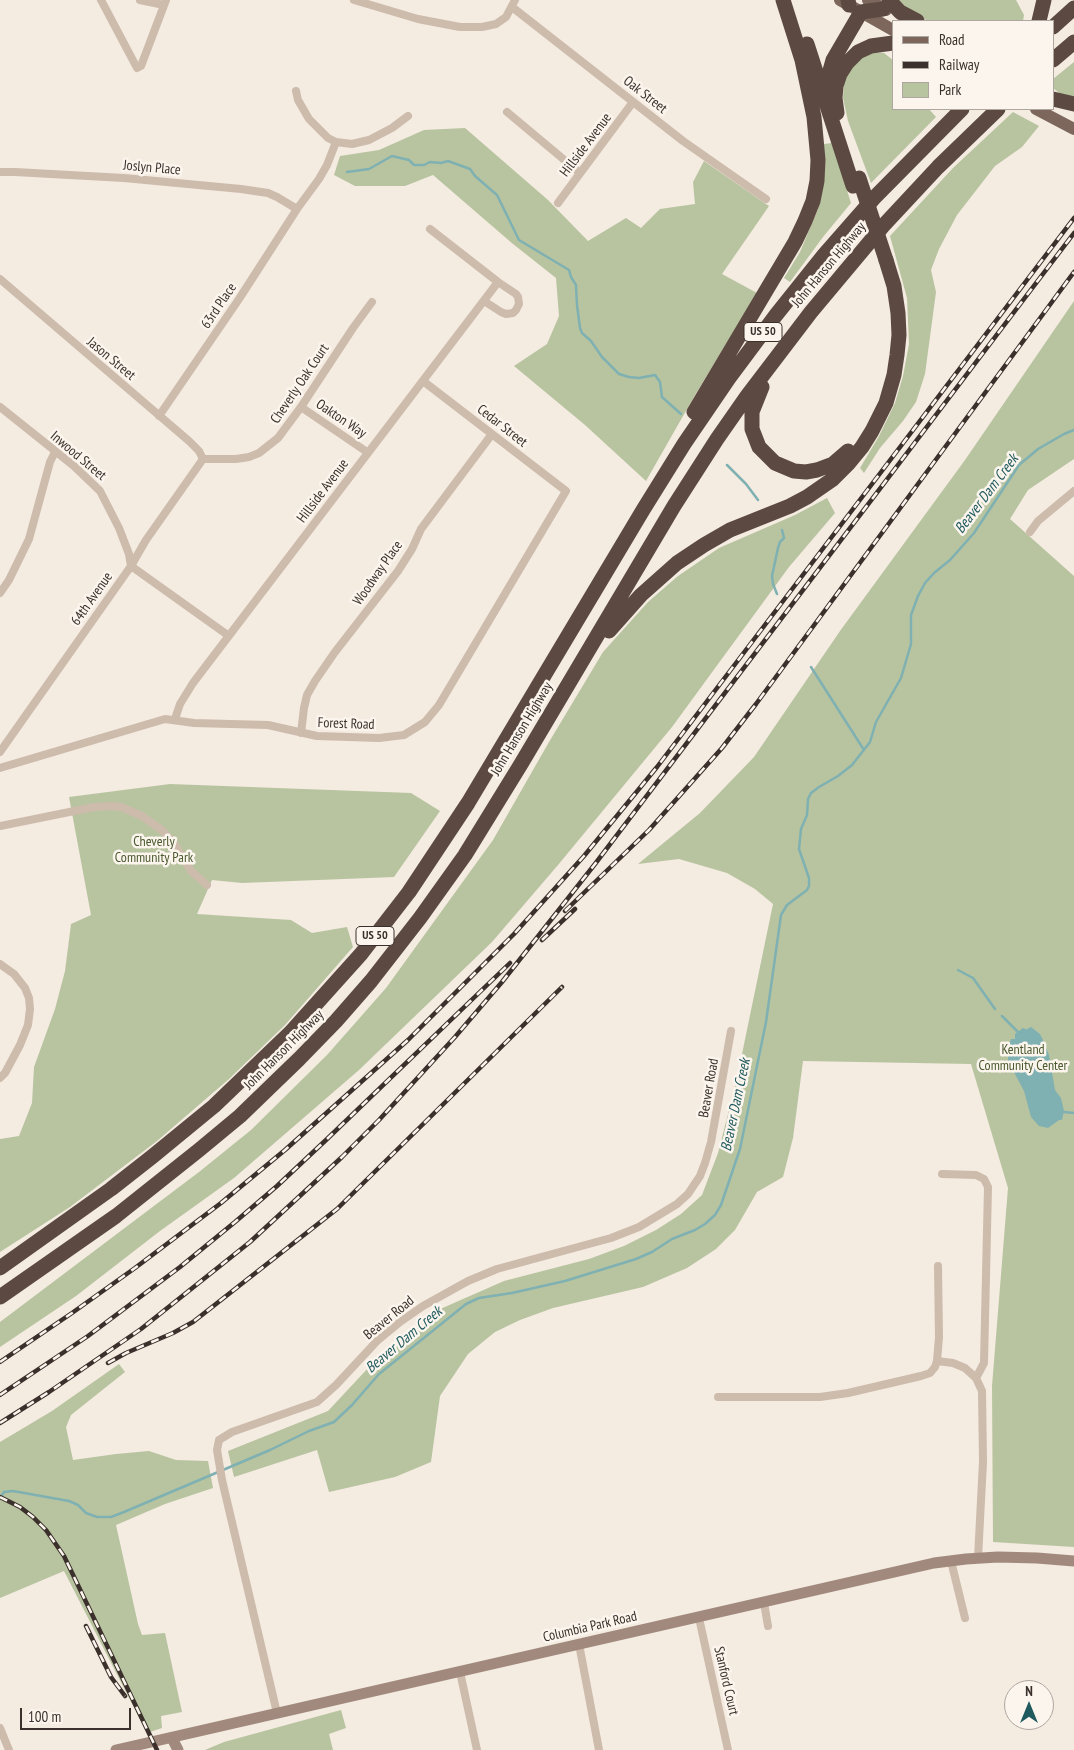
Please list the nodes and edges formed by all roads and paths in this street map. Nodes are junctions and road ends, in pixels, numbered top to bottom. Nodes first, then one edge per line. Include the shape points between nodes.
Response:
1 (101, 0) edge
2 (140, 0) edge
3 (354, 0) edge
4 (784, 0) edge
5 (1044, 0) edge
6 (165, 2) edge
7 (853, 3) edge
8 (514, 4) edge
9 (886, 4) edge
10 (1074, 8) edge
11 (905, 20) edge
12 (915, 20) edge
13 (1039, 20) edge
14 (1054, 26) edge
15 (892, 29) edge
16 (1074, 42) edge
17 (892, 43) edge
18 (1074, 46) edge
19 (1054, 59) edge
20 (1054, 59) edge
21 (296, 91) dead end
22 (826, 99) junction
23 (1054, 100) edge
24 (1054, 101) edge
25 (633, 102) junction
26 (1074, 104) edge
27 (961, 110) edge
28 (997, 110) edge
29 (1038, 110) edge
30 (507, 112) dead end
31 (1074, 112) edge
32 (408, 116) dead end
33 (1074, 129) edge
34 (336, 142) junction
35 (0, 172) edge
36 (580, 173) junction
37 (856, 182) junction
38 (766, 199) dead end
39 (558, 203) dead end
40 (297, 209) junction
41 (430, 229) dead end
42 (877, 233) junction
43 (883, 263) junction
44 (0, 279) edge
45 (498, 282) junction
46 (484, 301) junction
47 (372, 302) dead end
48 (781, 350) junction
49 (423, 381) junction
50 (0, 407) edge
51 (301, 407) junction
52 (159, 416) junction
53 (492, 434) junction
54 (55, 452) junction
55 (368, 452) junction
56 (203, 459) junction
57 (566, 491) joint
58 (1074, 491) edge
59 (643, 510) junction
60 (1030, 532) dead end
61 (131, 566) junction
62 (0, 593) edge
63 (229, 636) junction
64 (560, 698) junction
65 (175, 719) junction
66 (300, 733) junction
67 (0, 752) edge
68 (0, 768) edge
69 (0, 826) edge
70 (207, 885) dead end
71 (0, 964) edge
72 (731, 1031) dead end
73 (0, 1078) edge
74 (942, 1174) dead end
75 (938, 1266) dead end
76 (0, 1268) edge
77 (0, 1297) edge
78 (937, 1361) junction
79 (976, 1378) junction
80 (718, 1397) dead end
81 (978, 1558) junction
82 (951, 1561) junction
83 (1074, 1561) edge
84 (764, 1603) junction
85 (699, 1618) junction
86 (965, 1618) dead end
87 (768, 1626) dead end
88 (579, 1644) junction
89 (460, 1672) junction
90 (277, 1713) junction
91 (0, 1728) edge
92 (172, 1738) junction
93 (9, 1750) edge
94 (116, 1750) edge
95 (178, 1750) edge
96 (476, 1750) edge
97 (599, 1750) edge
98 (728, 1750) edge

1 - 6 street via 137,68 141,66
2 - 6 street
3 - 8 street via 418,20 460,27 496,24 506,17
4 - 22 highway via 798,21
4 - 59 highway via 814,116 818,160 812,201 795,242 656,475
5 - 13 highway
7 - 9 highway
7 - 15 main road
7 - 22 highway via 830,66
8 - 25 street, Oak Street
9 - 11 main road
9 - 12 highway
10 - 14 highway
16 - 19 highway
17 - 37 highway via 878,44 858,52 847,63 838,80 836,108
18 - 20 highway
21 - 34 street via 309,119
22 - 37 highway
23 - 26 highway
24 - 31 main road
25 - 36 street, Hillside Avenue
25 - 38 street, Oak Street
27 - 59 highway, John Hanson Highway / US 50 via 874,198 800,284 723,386
28 - 42 highway, John Hanson Highway / US 50
29 - 33 main road
30 - 36 street
32 - 34 street via 369,140 352,144
34 - 40 street, 63rd Place via 319,179
35 - 40 street, Joslyn Place via 124,178 241,189 268,193
36 - 39 street, Hillside Avenue
37 - 42 highway, bridge
37 - 43 highway
40 - 52 street, 63rd Place
41 - 45 street
42 - 43 highway, bridge
42 - 48 highway, John Hanson Highway / US 50
43 - 48 highway via 891,331 884,380 861,434 845,455 825,468 806,472 781,466 764,453 753,434 753,406
43 - 64 highway via 894,286 899,335 897,355 886,403 862,447 837,475 807,497 730,530 664,574 620,616
44 - 52 street, Jason Street
45 - 46 street, Hillside Avenue
45 - 46 street via 518,297 516,310 510,314 501,312
46 - 49 street, Hillside Avenue
47 - 51 street, Cheverly Oak Court
48 - 64 highway, John Hanson Highway / US 50 via 717,439
49 - 53 street, Cedar Street
49 - 55 street, Hillside Avenue
50 - 54 street, Inwood Street
51 - 55 street, Oakton Way
51 - 56 street, Cheverly Oak Court via 278,438 259,452 236,459
52 - 56 street, Jason Street via 196,447
53 - 57 street, Cedar Street
53 - 66 street, Woodway Place via 421,529 402,566 315,681 307,695
54 - 61 street, Inwood Street via 100,491 120,528
54 - 62 street via 29,539
55 - 63 street, Hillside Avenue
56 - 61 street, 64th Avenue
57 - 66 street, Forest Road via 439,705 425,722 404,735 392,738
58 - 60 street via 1038,521
59 - 76 highway, John Hanson Highway / US 50 via 439,848 343,975 284,1040 207,1112 104,1194
61 - 63 street
61 - 67 street, 64th Avenue
63 - 65 street, Hillside Avenue via 187,692
64 - 77 highway, John Hanson Highway / US 50 via 450,876 388,960 336,1021 273,1085 200,1150 103,1226
65 - 66 street, Forest Road via 194,723 268,724
65 - 68 street, Forest Road via 154,721
69 - 70 street via 94,807 113,806 131,810 166,835 191,871
71 - 73 street via 25,988 30,1009 20,1045
72 - 90 street, Beaver Road via 706,1162 688,1194 677,1204 639,1227 611,1238 468,1280 400,1322 317,1402 221,1438 217,1446 222,1480
74 - 79 street via 976,1175 984,1179 988,1187 984,1363
75 - 78 street
78 - 79 street via 965,1368
78 - 80 street via 930,1372 921,1376 848,1393 820,1397
79 - 81 street via 982,1391 984,1412
81 - 82 street, Columbia Park Road
81 - 83 street, Columbia Park Road
82 - 84 street, Columbia Park Road
82 - 86 street
84 - 85 street, Columbia Park Road
84 - 87 street
85 - 88 street, Columbia Park Road
85 - 98 street, Stanford Court
88 - 89 street, Columbia Park Road
88 - 97 street
89 - 90 street, Columbia Park Road
89 - 96 street
90 - 92 street, Columbia Park Road
91 - 93 street
92 - 94 street, Columbia Park Road
92 - 95 street

